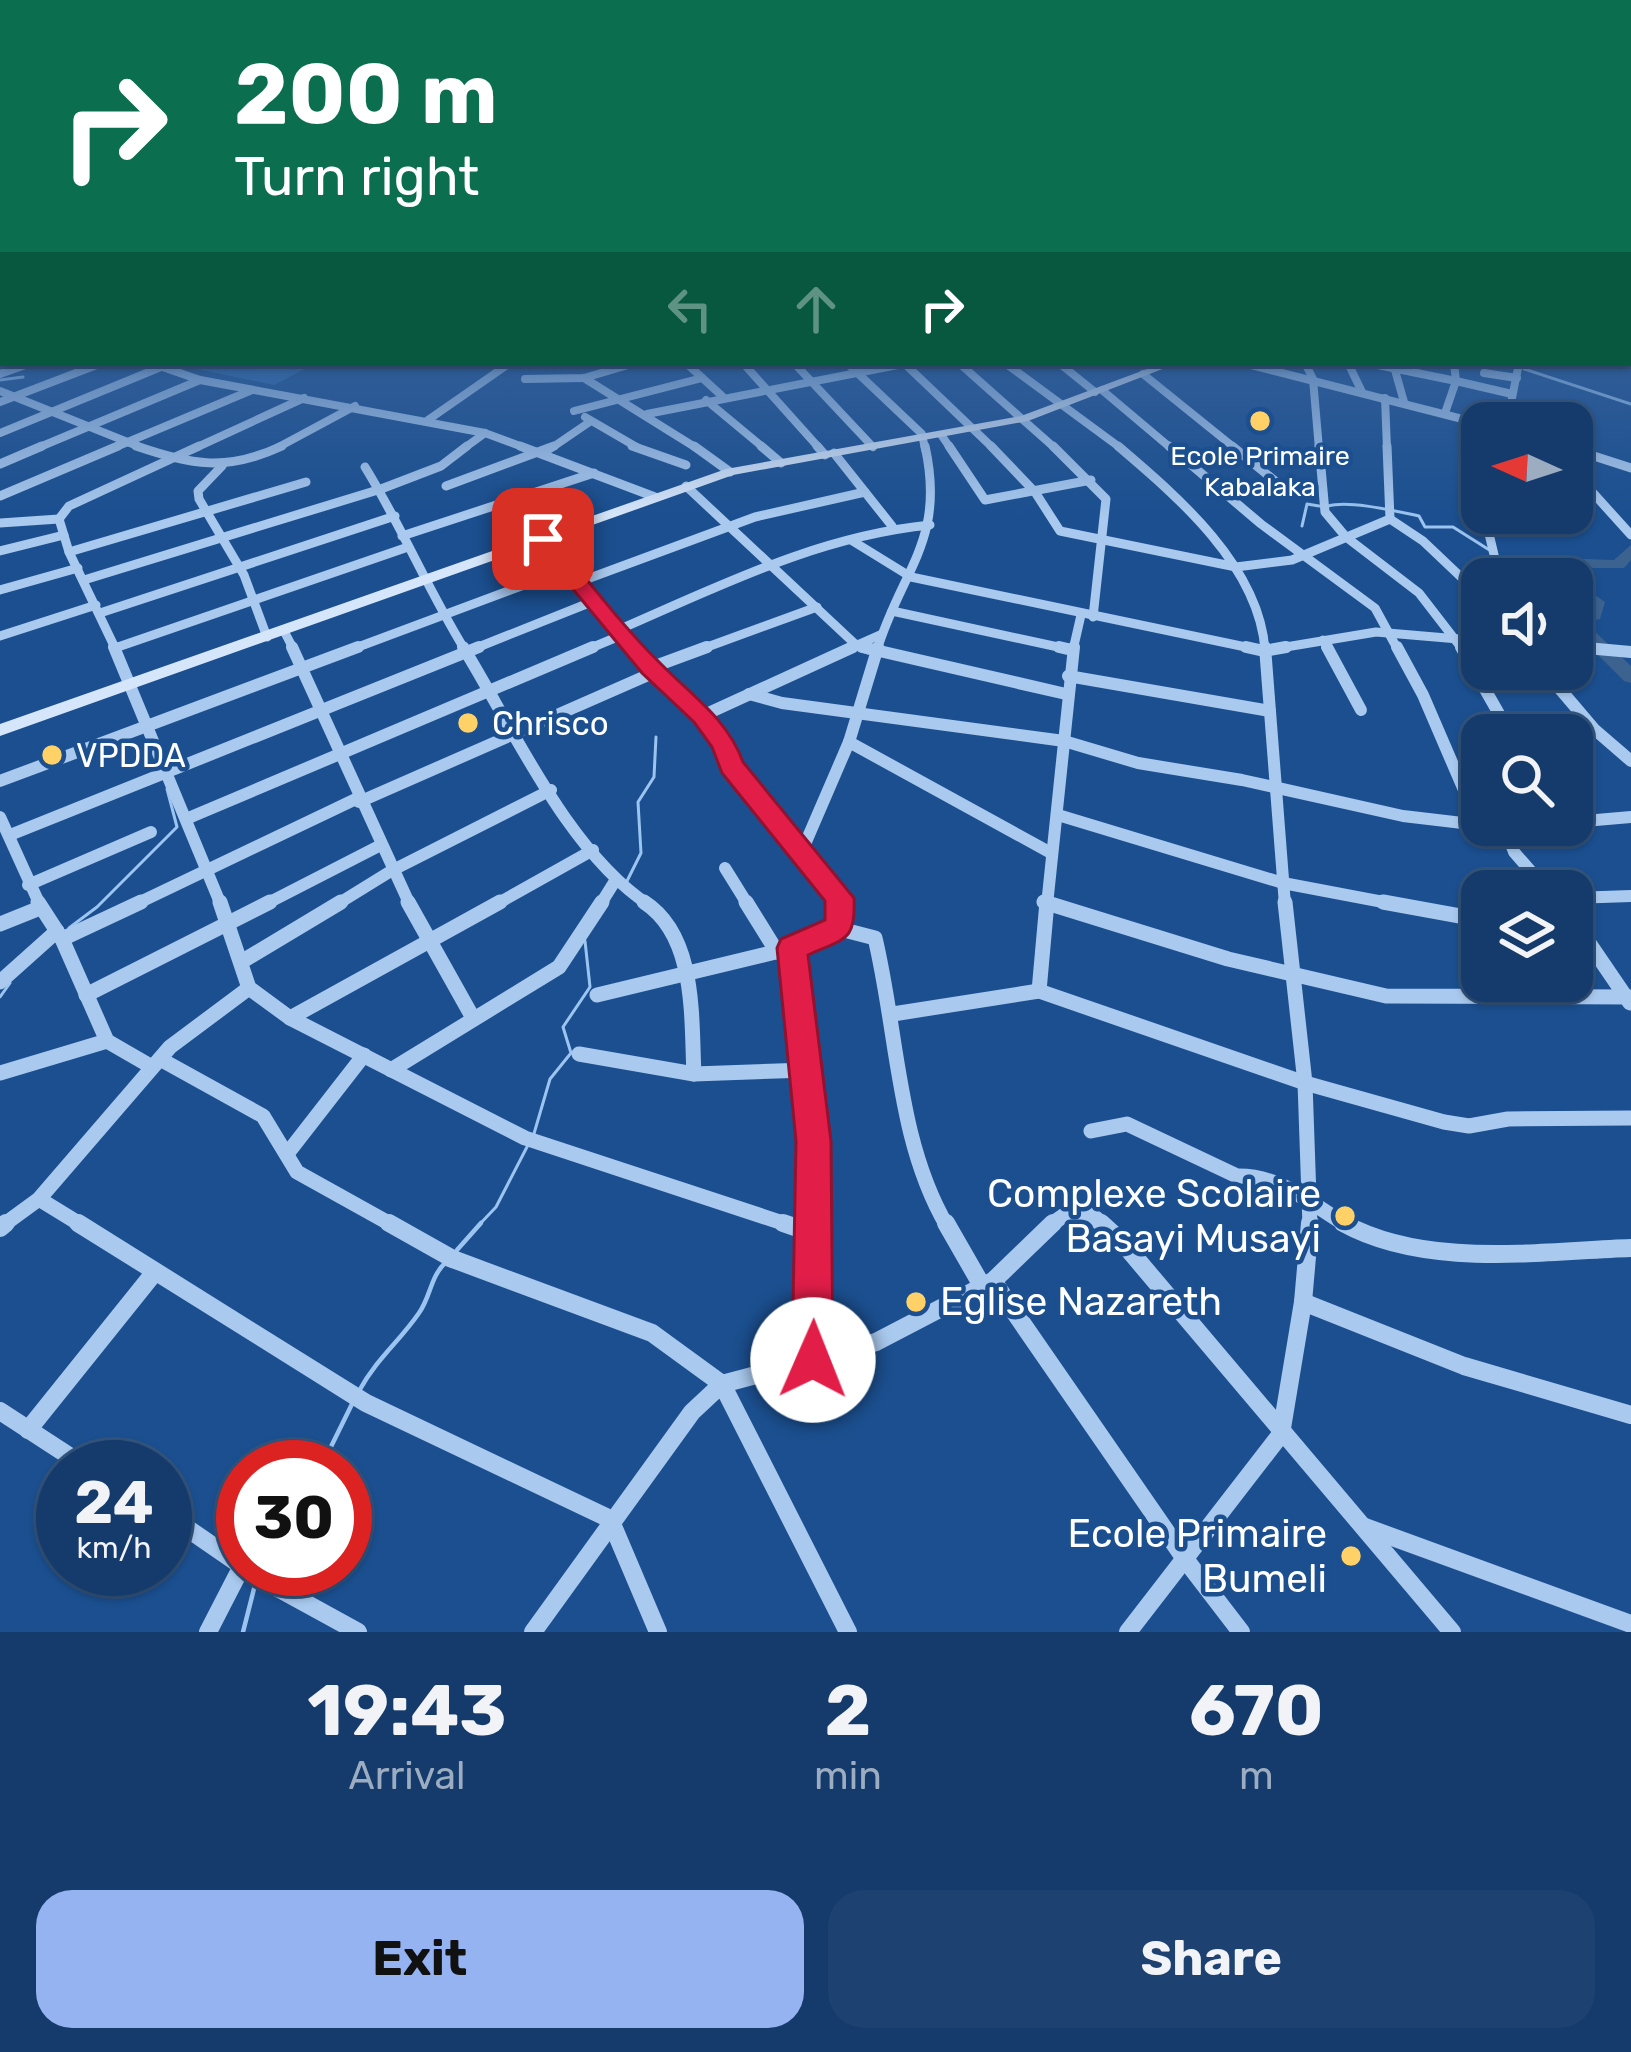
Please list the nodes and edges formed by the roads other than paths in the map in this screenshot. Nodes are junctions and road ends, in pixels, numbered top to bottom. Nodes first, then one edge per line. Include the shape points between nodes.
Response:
1 (93, 366) edge
2 (154, 366) edge
3 (159, 366) edge
4 (506, 366) edge
5 (625, 366) edge
6 (689, 366) edge
7 (746, 366) edge
8 (797, 366) edge
9 (851, 366) edge
10 (895, 366) edge
11 (904, 366) edge
12 (962, 366) edge
13 (1009, 366) edge
14 (1063, 366) edge
15 (1257, 366) edge
16 (1306, 366) edge
17 (1349, 366) edge
18 (1394, 366) edge
19 (1454, 366) edge
20 (1519, 366) edge
21 (1144, 370) edge
22 (1484, 373) dead end
23 (862, 375) junction
24 (584, 378) junction
25 (702, 378) junction
26 (1517, 378) junction
27 (524, 379) dead end
28 (1313, 379) junction
29 (200, 380) junction
30 (1456, 381) junction
31 (814, 382) junction
32 (770, 388) junction
33 (252, 390) junction
34 (0, 391) edge
35 (1098, 391) junction
36 (1362, 392) junction
37 (1512, 394) junction
38 (722, 396) junction
39 (14, 397) junction
40 (304, 398) junction
41 (1385, 398) junction
42 (621, 399) junction
43 (706, 400) junction
44 (0, 402) edge
45 (1404, 402) junction
46 (1511, 402) edge
47 (356, 406) junction
48 (1061, 406) junction
49 (52, 413) junction
50 (1445, 413) junction
51 (647, 414) junction
52 (1461, 418) edge
53 (1024, 419) junction
54 (428, 420) junction
55 (591, 421) junction
56 (92, 427) junction
57 (975, 431) junction
58 (0, 433) edge
59 (485, 433) junction
60 (942, 436) junction
61 (921, 438) junction
62 (129, 443) junction
63 (873, 447) junction
64 (543, 454) junction
65 (830, 454) junction
66 (1593, 456) edge
67 (174, 458) junction
68 (781, 463) junction
69 (0, 464) edge
70 (686, 465) dead end
71 (222, 466) junction
72 (365, 467) dead end
73 (1631, 468) edge
74 (594, 472) junction
75 (730, 472) junction
76 (1091, 480) junction
77 (306, 482) dead end
78 (1280, 485) dead end
79 (446, 486) dead end
80 (686, 486) junction
81 (381, 489) junction
82 (865, 492) junction
83 (1035, 492) junction
84 (1593, 493) edge
85 (0, 496) edge
86 (655, 497) junction
87 (509, 503) junction
88 (201, 511) junction
89 (1390, 515) junction
90 (395, 516) junction
91 (59, 519) junction
92 (0, 523) edge
93 (728, 524) junction
94 (930, 525) junction
95 (892, 526) junction
96 (64, 535) junction
97 (1631, 535) edge
98 (1102, 537) junction
99 (1346, 537) junction
100 (224, 538) junction
101 (543, 539) junction
102 (850, 540) junction
103 (405, 542) junction
104 (0, 551) edge
105 (69, 552) junction
106 (1306, 554) junction
107 (772, 565) junction
108 (1236, 567) junction
109 (78, 568) junction
110 (239, 568) junction
111 (567, 569) junction
112 (1461, 574) edge
113 (911, 577) junction
114 (84, 580) junction
115 (422, 580) junction
116 (579, 582) junction
117 (0, 590) edge
118 (252, 599) junction
119 (594, 601) junction
120 (817, 607) junction
121 (98, 609) junction
122 (892, 610) junction
123 (445, 615) junction
124 (1087, 616) junction
125 (620, 632) junction
126 (1391, 633) junction
127 (275, 634) junction
128 (883, 634) junction
129 (0, 636) edge
130 (1456, 638) junction
131 (1461, 639) edge
132 (1323, 640) junction
133 (854, 643) junction
134 (115, 648) junction
135 (1593, 648) edge
136 (1072, 650) junction
137 (1264, 651) junction
138 (1631, 652) edge
139 (466, 653) junction
140 (876, 655) junction
141 (304, 669) junction
142 (652, 670) junction
143 (1068, 676) junction
144 (132, 685) junction
145 (1561, 690) edge
146 (490, 692) junction
147 (749, 694) junction
148 (1066, 694) junction
149 (323, 707) junction
150 (859, 710) junction
151 (1361, 710) dead end
152 (1270, 711) junction
153 (1499, 714) edge
154 (702, 716) junction
155 (149, 725) junction
156 (0, 730) edge
157 (512, 737) junction
158 (1064, 741) junction
159 (849, 742) junction
160 (340, 753) junction
161 (1631, 761) edge
162 (166, 770) junction
163 (0, 781) edge
164 (1461, 786) edge
165 (551, 790) junction
166 (1276, 790) junction
167 (359, 800) junction
168 (1058, 815) junction
169 (0, 817) edge
170 (1631, 818) edge
171 (186, 819) junction
172 (1593, 822) edge
173 (1461, 823) edge
174 (151, 832) dead end
175 (13, 841) junction
176 (379, 845) junction
177 (1512, 846) edge
178 (593, 850) junction
179 (802, 851) junction
180 (0, 853) edge
181 (1051, 853) junction
182 (209, 867) junction
183 (725, 868) dead end
184 (1530, 870) edge
185 (391, 871) junction
186 (1282, 883) junction
187 (619, 884) junction
188 (28, 885) junction
189 (1631, 896) edge
190 (1593, 897) edge
191 (1043, 902) junction
192 (40, 908) junction
193 (1461, 916) edge
194 (0, 924) edge
195 (229, 925) junction
196 (840, 927) junction
197 (60, 935) junction
198 (429, 940) junction
199 (1593, 944) edge
200 (784, 950) junction
201 (241, 962) junction
202 (689, 974) junction
203 (1292, 976) junction
204 (0, 982) edge
205 (249, 988) junction
206 (1039, 992) junction
207 (86, 995) junction
208 (597, 995) dead end
209 (1630, 1000) edge
210 (893, 1014) junction
211 (290, 1018) junction
212 (473, 1018) junction
213 (107, 1041) junction
214 (579, 1054) dead end
215 (364, 1055) junction
216 (156, 1063) junction
217 (391, 1070) junction
218 (807, 1070) junction
219 (0, 1073) edge
220 (694, 1074) junction
221 (1305, 1083) junction
222 (1631, 1118) edge
223 (1091, 1131) dead end
224 (287, 1154) junction
225 (39, 1199) junction
226 (1312, 1201) junction
227 (0, 1228) edge
228 (815, 1234) junction
229 (1631, 1248) edge
230 (154, 1273) junction
231 (987, 1282) junction
232 (1303, 1302) junction
233 (813, 1360) junction
234 (722, 1384) junction
235 (0, 1412) edge
236 (1631, 1415) edge
237 (28, 1430) junction
238 (1281, 1434) junction
239 (44, 1440) edge
240 (610, 1520) junction
241 (1364, 1527) junction
242 (192, 1532) edge
243 (1184, 1559) junction
244 (292, 1596) edge
245 (1631, 1624) edge
246 (208, 1632) edge
247 (358, 1632) edge
248 (533, 1632) edge
249 (658, 1632) edge
250 (848, 1632) edge
251 (1128, 1632) edge
252 (1240, 1632) edge
253 (1452, 1632) edge

1 - 39 street
2 - 49 street
3 - 29 street
4 - 54 street
5 - 24 street
6 - 25 street
7 - 32 street
8 - 31 street
9 - 23 street
10 - 23 street
11 - 57 street
12 - 53 street
13 - 48 street
14 - 35 street
15 - 28 street
16 - 28 street
17 - 36 street
18 - 30 street
18 - 45 street
19 - 30 street
20 - 26 street
21 - 35 street
21 - 78 street
22 - 26 street
23 - 31 street
23 - 61 street
24 - 27 street
24 - 42 street
25 - 38 street
25 - 42 street
26 - 37 street
28 - 36 street
28 - 99 street via 1323,506
29 - 33 street
29 - 56 street
30 - 37 street
30 - 50 street
31 - 32 street
31 - 63 street
32 - 38 street
32 - 65 street
33 - 40 street
33 - 62 street
34 - 39 street
35 - 48 street
35 - 106 street
36 - 41 street
37 - 46 street
38 - 43 street
39 - 44 street
39 - 49 street
40 - 47 street
40 - 67 street
41 - 45 street
41 - 89 street
42 - 51 street
42 - 55 street via 574,411
43 - 51 street
43 - 68 street
45 - 50 street
47 - 54 street
47 - 71 street
48 - 53 street
48 - 108 street via 1124,452
49 - 56 street
49 - 58 street
50 - 52 street
51 - 75 street
53 - 57 street
53 - 76 street
54 - 59 street
55 - 64 street
55 - 70 street
56 - 62 street
56 - 69 street
57 - 60 street
57 - 83 street
59 - 64 street
59 - 81 street via 441,466
60 - 61 street
60 - 83 street via 986,500
61 - 63 street
61 - 94 street via 931,474
62 - 67 street
62 - 85 street
63 - 65 street
64 - 74 street
64 - 79 street
65 - 68 street
65 - 82 street
66 - 73 street
67 - 71 street
67 - 91 street via 69,506
68 - 75 street
71 - 88 street via 198,490
72 - 81 street
74 - 86 street
74 - 87 street
75 - 80 street
76 - 83 street
76 - 98 street via 1106,500
77 - 88 street
80 - 86 street
80 - 93 street
81 - 90 street
81 - 100 street
82 - 93 street
82 - 95 street
83 - 98 street via 1060,531
84 - 97 street
86 - 101 street
87 - 101 street
87 - 103 street
88 - 100 street
88 - 105 street
89 - 99 street
89 - 112 street
90 - 103 street
90 - 110 street
91 - 92 street
91 - 96 street
93 - 107 street
93 - 116 street
94 - 95 street
94 - 113 street
95 - 102 street
96 - 104 street
96 - 105 street
98 - 108 street
98 - 124 street
99 - 106 street
99 - 130 street via 1407,580
100 - 110 street
100 - 114 street
101 - 111 street
101 - 115 street
102 - 107 street
102 - 113 street
103 - 115 street
103 - 118 street
105 - 109 street
106 - 108 street
106 - 126 street via 1375,608
107 - 120 street
107 - 125 street
108 - 137 street via 1260,616
109 - 114 street
109 - 117 street
110 - 118 street
110 - 121 street
111 - 116 street
111 - 123 street
113 - 122 street
113 - 124 street
114 - 121 street
115 - 123 street
115 - 127 street
116 - 119 street
118 - 127 street
118 - 134 street
119 - 125 street
119 - 139 street
120 - 133 street
120 - 142 street
121 - 129 street
121 - 134 street
122 - 128 street
122 - 136 street
123 - 139 street
123 - 141 street
124 - 136 street
124 - 137 street
125 - 142 street
125 - 146 street
126 - 130 street
126 - 132 street
126 - 164 street
127 - 141 street
127 - 144 street
128 - 133 street
128 - 140 street
130 - 131 street
130 - 153 street
132 - 137 street
132 - 151 street
133 - 140 street
133 - 147 street
134 - 144 street
135 - 138 street
136 - 143 street
137 - 152 street
139 - 146 street
139 - 149 street
140 - 148 street
140 - 150 street
141 - 149 street
141 - 155 street
142 - 154 street
142 - 157 street
143 - 148 street
143 - 152 street
144 - 155 street
144 - 156 street
145 - 161 street
146 - 157 street
146 - 160 street
147 - 150 street
147 - 154 street
148 - 158 street
149 - 160 street
149 - 162 street
150 - 158 street
150 - 159 street
152 - 166 street
154 - 179 street via 731,766
155 - 162 street
155 - 163 street
157 - 165 street
157 - 167 street
158 - 166 street
158 - 168 street
159 - 179 street
159 - 181 street
160 - 167 street
160 - 171 street
162 - 171 street
162 - 175 street
165 - 178 street
165 - 185 street
166 - 173 street
166 - 186 street
167 - 176 street
167 - 182 street
168 - 181 street
168 - 186 street
169 - 175 street
170 - 172 street
171 - 182 street
174 - 188 street
175 - 180 street
175 - 188 street
176 - 185 street
176 - 195 street
177 - 184 street
178 - 187 street
178 - 198 street
179 - 196 street via 839,898
181 - 191 street
182 - 195 street
182 - 197 street
183 - 200 street
185 - 198 street
185 - 201 street
186 - 193 street
186 - 203 street
187 - 202 street via 658,911
187 - 212 street via 591,911 559,967
188 - 192 street
189 - 190 street
191 - 203 street
191 - 206 street
192 - 194 street
192 - 197 street
195 - 201 street
195 - 207 street
196 - 200 street
196 - 210 street via 875,938
197 - 204 street
197 - 207 street
198 - 211 street
198 - 212 street
199 - 209 street
200 - 202 street
200 - 218 street
201 - 205 street
202 - 208 street
202 - 220 street
203 - 209 street via 1409,999
203 - 221 street
205 - 211 street
205 - 216 street
206 - 210 street
206 - 221 street
207 - 213 street
210 - 231 street via 903,1103 926,1190
211 - 215 street
212 - 217 street
213 - 216 street
213 - 219 street
214 - 220 street
215 - 217 street
215 - 224 street
216 - 224 street via 263,1116
216 - 225 street
217 - 228 street via 530,1140
218 - 220 street
218 - 228 street
221 - 222 street via 1469,1126
221 - 226 street
223 - 226 street via 1126,1124
224 - 234 street via 297,1172 450,1257 652,1333
225 - 227 street
225 - 230 street
226 - 229 street via 1358,1232 1450,1252
226 - 232 street
228 - 233 street
230 - 237 street
230 - 240 street via 358,1399
231 - 233 street via 876,1342
231 - 238 street via 1053,1222 1091,1214
231 - 243 street
232 - 236 street via 1464,1366
232 - 238 street
233 - 234 street
234 - 240 street
234 - 250 street
235 - 237 street
237 - 239 street
238 - 241 street
238 - 243 street
240 - 248 street
240 - 249 street
241 - 245 street
241 - 253 street
242 - 246 street via 242,1566
243 - 251 street
243 - 252 street
244 - 247 street

